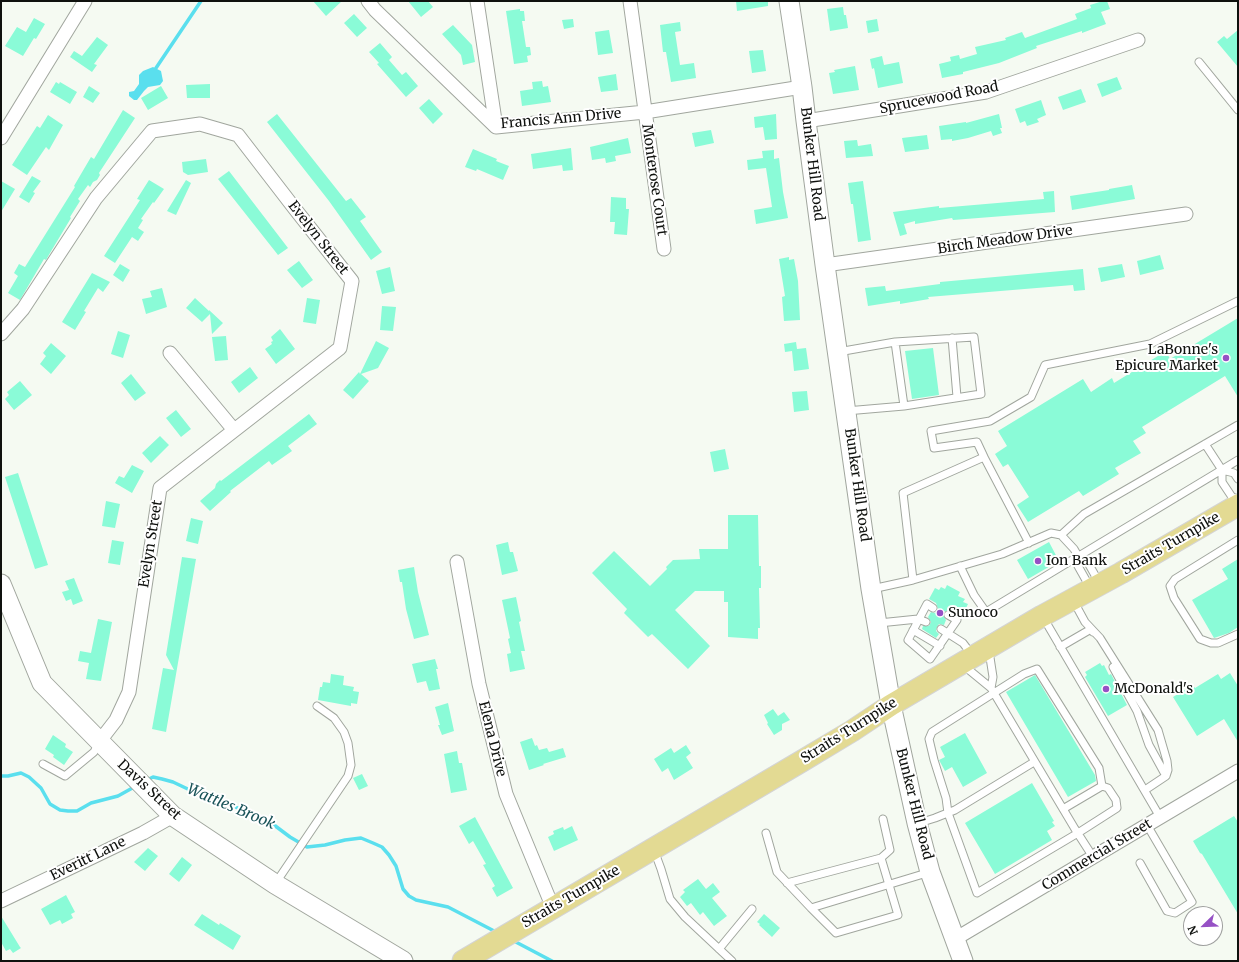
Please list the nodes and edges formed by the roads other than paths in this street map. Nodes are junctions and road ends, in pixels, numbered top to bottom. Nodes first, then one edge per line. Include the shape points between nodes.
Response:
1 (85, 1) edge
2 (368, 1) edge
3 (477, 1) edge
4 (630, 1) edge
5 (790, 1) edge
6 (1138, 40) dead end
7 (1199, 62) dead end
8 (802, 87) junction
9 (1238, 110) edge
10 (645, 112) junction
11 (806, 121) junction
12 (496, 127) junction
13 (1, 138) edge
14 (1186, 214) dead end
15 (664, 249) dead end
16 (825, 265) junction
17 (1238, 301) edge
18 (1, 334) edge
19 (952, 338) junction
20 (895, 342) junction
21 (838, 352) junction
22 (170, 353) dead end
23 (957, 397) junction
24 (904, 406) junction
25 (846, 411) junction
26 (1238, 425) edge
27 (234, 430) junction
28 (1205, 444) junction
29 (984, 457) junction
30 (1238, 460) edge
31 (1222, 470) junction
32 (1238, 480) edge
33 (1238, 499) edge
34 (1238, 505) edge
35 (1061, 535) junction
36 (1238, 540) edge
37 (1029, 543) junction
38 (1078, 556) junction
39 (457, 562) dead end
40 (960, 566) junction
41 (913, 580) junction
42 (1, 584) edge
43 (1096, 587) junction
44 (871, 589) junction
45 (1073, 600) junction
46 (933, 608) dead end
47 (948, 615) dead end
48 (1042, 616) junction
49 (918, 619) junction
50 (926, 622) dead end
51 (878, 624) junction
52 (1091, 629) junction
53 (913, 630) junction
54 (944, 631) junction
55 (1238, 634) edge
56 (940, 646) junction
57 (1060, 647) junction
58 (974, 656) junction
59 (992, 691) junction
60 (891, 705) junction
61 (317, 706) dead end
62 (99, 742) junction
63 (1034, 762) junction
64 (43, 764) dead end
65 (1238, 771) edge
66 (1166, 776) junction
67 (1102, 786) junction
68 (1145, 790) junction
69 (1063, 809) junction
70 (168, 811) junction
71 (948, 813) junction
72 (1160, 817) junction
73 (883, 819) dead end
74 (917, 823) junction
75 (1147, 825) junction
76 (766, 832) dead end
77 (1078, 833) junction
78 (654, 850) junction
79 (1093, 857) junction
80 (881, 858) junction
81 (1140, 863) dead end
82 (930, 872) junction
83 (787, 883) junction
84 (275, 884) junction
85 (890, 885) junction
86 (1, 901) edge
87 (553, 908) junction
88 (811, 908) junction
89 (752, 909) dead end
90 (955, 939) junction
91 (719, 949) junction
92 (465, 960) edge
93 (403, 961) edge
94 (732, 961) edge
95 (963, 961) edge

1 - 13 street
2 - 12 street, Francis Ann Drive
3 - 12 street
4 - 10 street, Monterose Court
5 - 8 main road, Bunker Hill Road
6 - 11 street, Sprucewood Road via 986,92
7 - 9 lane
8 - 10 street, Francis Ann Drive
8 - 11 main road, Bunker Hill Road
10 - 12 street, Francis Ann Drive
10 - 15 street, Monterose Court
11 - 16 main road, Bunker Hill Road
14 - 16 street, Birch Meadow Drive
16 - 21 main road, Bunker Hill Road
17 - 29 lane via 1150,344 1045,365 1031,397 1004,413 990,421 932,431 934,448 977,442
18 - 27 street, Evelyn Street via 24,309 96,198 152,131 200,124 238,135 352,281 340,348
19 - 20 lane
19 - 23 lane
19 - 23 lane via 974,337 981,394
20 - 21 lane
20 - 24 lane
21 - 25 main road, Bunker Hill Road
22 - 27 street
23 - 24 lane
24 - 25 lane
25 - 44 main road, Bunker Hill Road
26 - 28 lane
27 - 62 street, Evelyn Street via 160,488 129,692 116,720
28 - 31 lane
28 - 35 lane via 1084,514
29 - 37 lane
29 - 41 lane via 903,493
30 - 31 lane
31 - 32 lane via 1234,473
31 - 33 lane via 1222,482 1232,497
31 - 38 lane
34 - 43 main road, Straits Turnpike
35 - 37 lane via 1051,533
35 - 38 lane
36 - 55 lane via 1175,579 1170,586 1174,598 1200,639 1211,644
37 - 40 lane
38 - 40 lane via 986,612 974,595
38 - 43 lane via 1078,566 1087,582
39 - 87 street, Elena Drive via 479,684 506,794
40 - 41 lane
41 - 44 lane
42 - 62 main road, Davis Street via 42,683
43 - 45 main road, Straits Turnpike
44 - 51 main road, Bunker Hill Road
45 - 48 main road, Straits Turnpike
45 - 52 lane
46 - 49 lane via 926,604
47 - 54 lane via 957,620
48 - 57 lane
48 - 58 main road, Straits Turnpike
49 - 50 lane
49 - 51 lane
49 - 53 lane
51 - 60 main road, Bunker Hill Road
52 - 57 lane
52 - 66 lane via 1137,711 1149,745
52 - 66 lane via 1100,638 1158,730 1167,761
53 - 56 lane
53 - 56 lane via 908,640 930,659
54 - 56 lane
54 - 58 lane via 963,643
57 - 68 lane
58 - 59 lane
58 - 59 lane via 993,677
58 - 60 main road, Straits Turnpike
59 - 63 lane
59 - 67 lane via 1037,669 1100,768
59 - 71 lane via 932,732 930,739 934,760
60 - 74 main road, Bunker Hill Road
60 - 78 main road, Straits Turnpike
61 - 84 lane via 334,718 344,732 351,765 348,776
62 - 64 lane via 94,752 65,776
62 - 70 main road, Davis Street
63 - 69 lane
63 - 71 lane
65 - 72 street, Commercial Street
66 - 68 lane
67 - 69 lane
67 - 77 lane via 1108,788 1116,800 1117,808
68 - 72 lane
69 - 77 lane
70 - 84 main road, Davis Street
70 - 86 street, Everitt Lane via 143,832
71 - 74 lane
71 - 77 lane via 977,892
72 - 75 street, Commercial Street
73 - 80 lane via 890,850
74 - 82 main road, Bunker Hill Road
75 - 79 street, Commercial Street
75 - 81 lane via 1192,902 1175,913 1167,911
76 - 83 lane via 777,872
77 - 79 lane
78 - 87 main road, Straits Turnpike
78 - 91 lane via 670,899
79 - 90 street, Commercial Street
80 - 83 lane
80 - 85 lane
82 - 85 lane
82 - 90 main road, Bunker Hill Road
83 - 88 lane
84 - 93 main road, Davis Street
85 - 88 lane
85 - 88 lane via 898,915 836,933
87 - 92 main road, Straits Turnpike
89 - 91 lane
90 - 95 main road, Bunker Hill Road
91 - 94 lane

